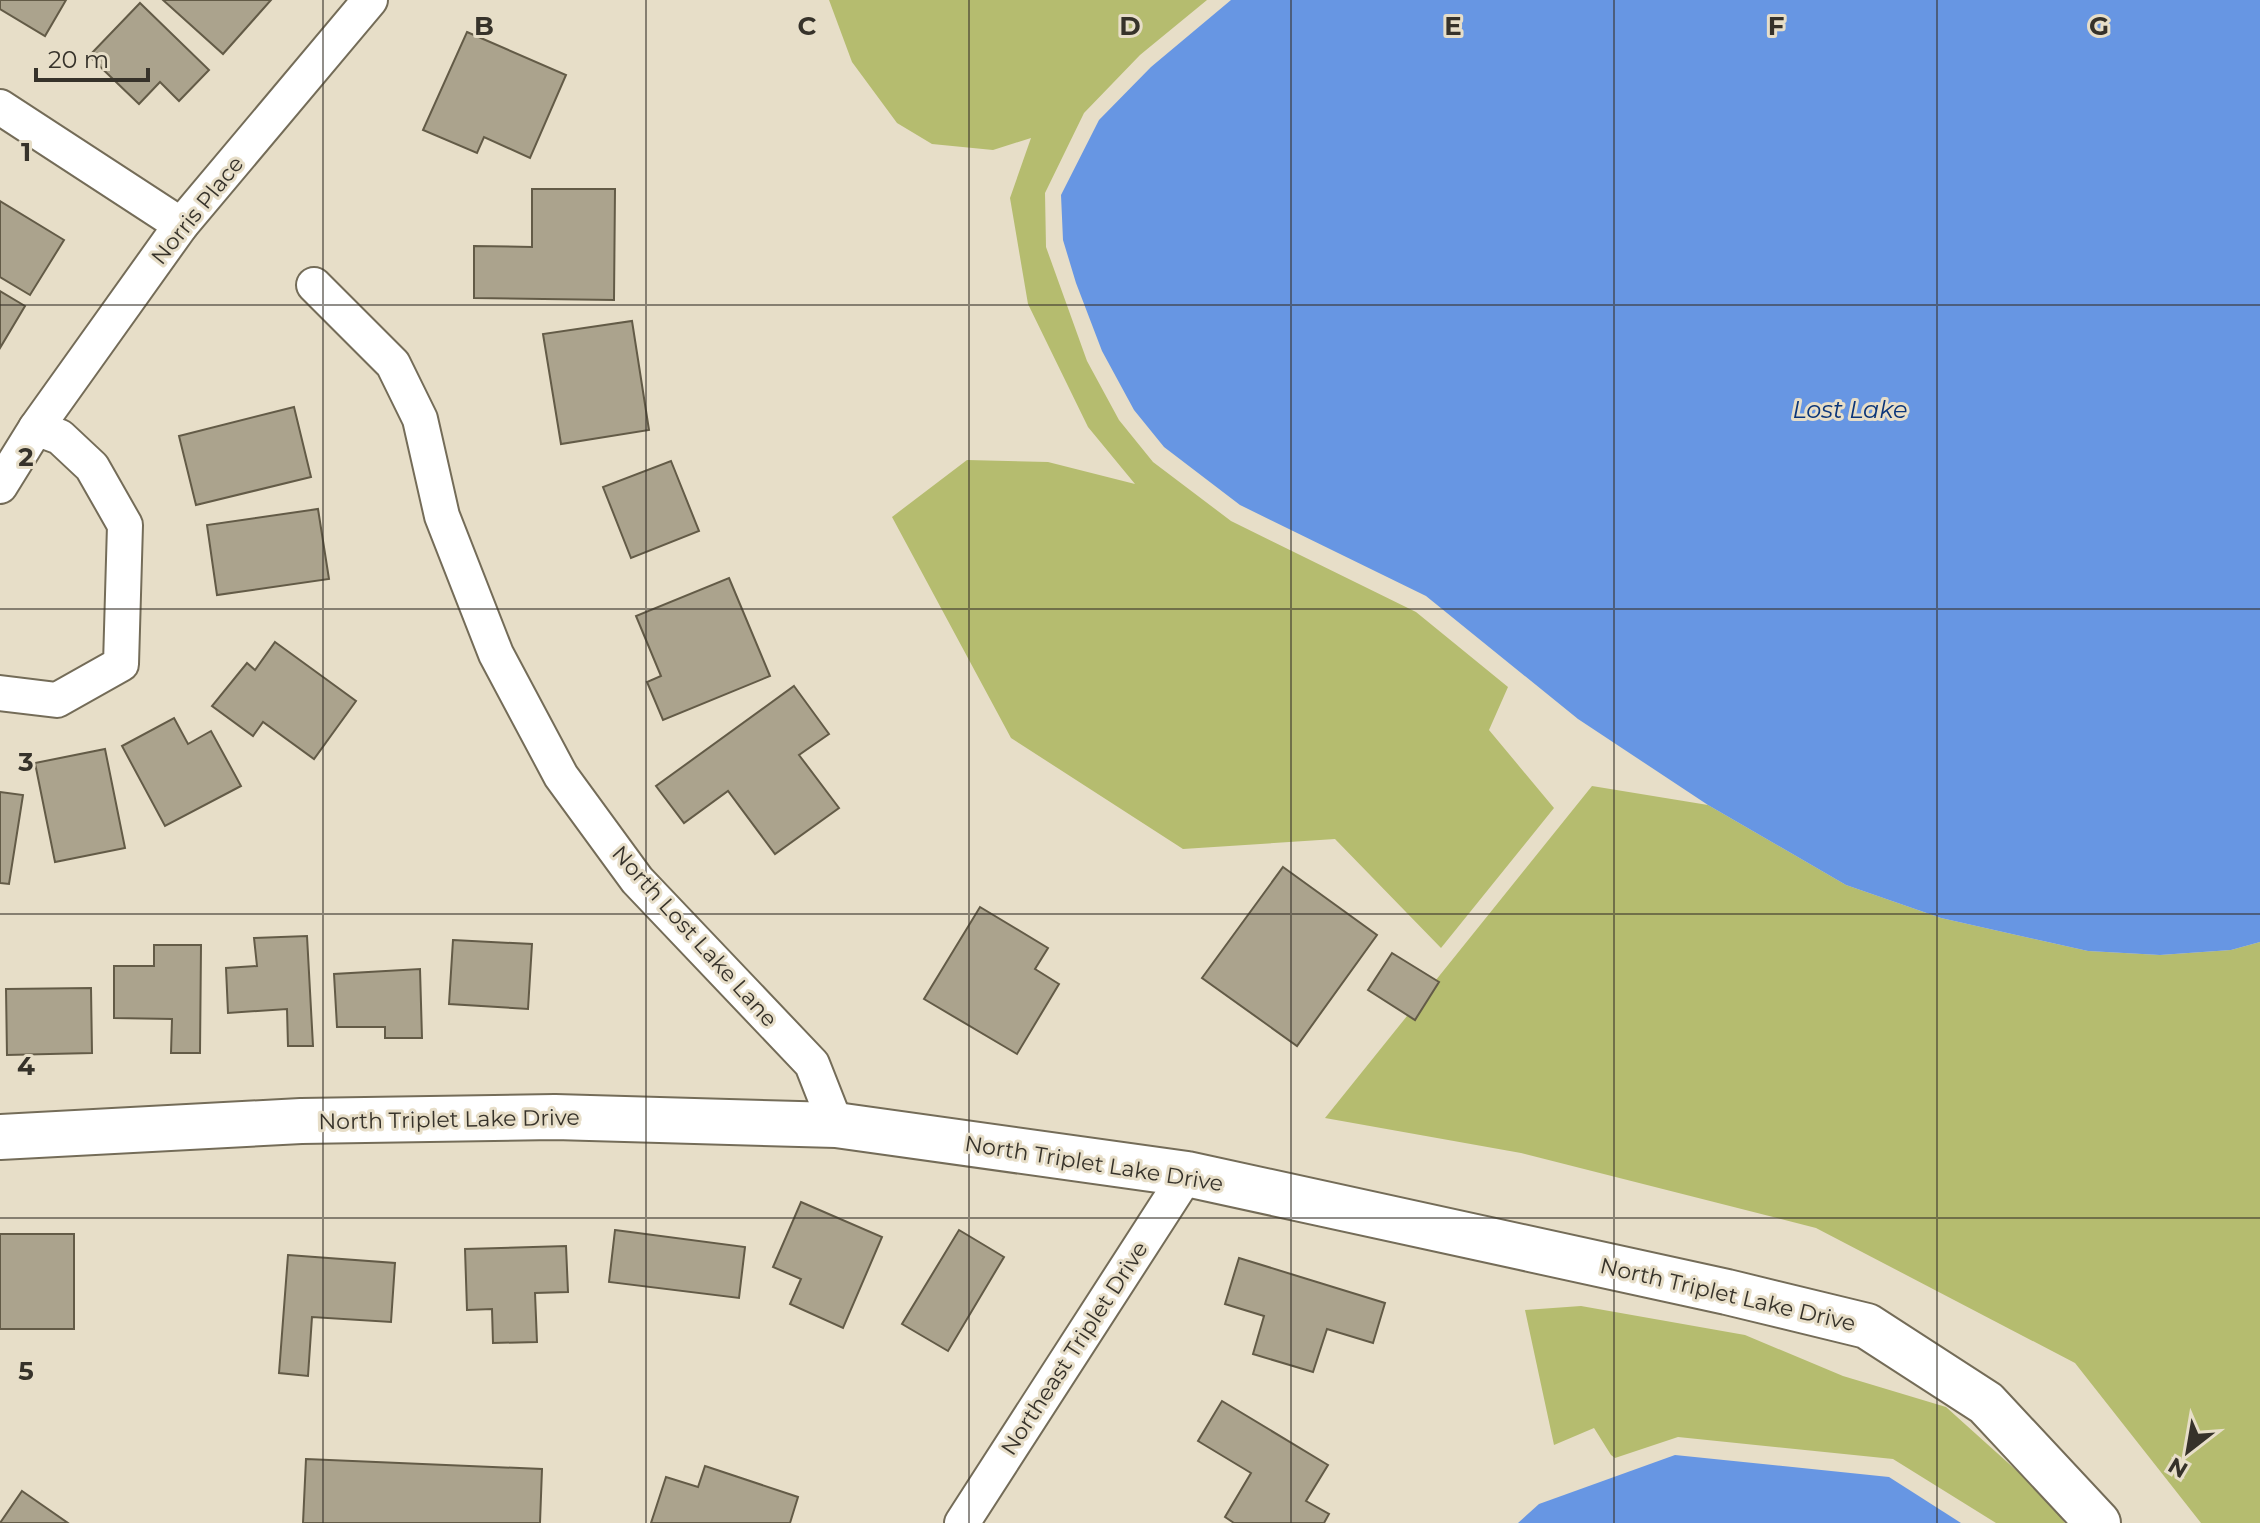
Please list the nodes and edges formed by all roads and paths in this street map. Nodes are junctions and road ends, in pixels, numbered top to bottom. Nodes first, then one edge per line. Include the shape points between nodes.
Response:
1 (370, 0) edge
2 (0, 107) edge
3 (181, 225) junction
4 (314, 285) dead end
5 (36, 428) junction
6 (0, 486) edge
7 (0, 693) edge
8 (836, 1125) junction
9 (0, 1137) edge
10 (1187, 1174) junction
11 (962, 1523) edge
12 (2098, 1523) edge

1 - 3 street, Norris Place
2 - 3 street
3 - 5 street, Norris Place
4 - 8 street, North Lost Lake Lane via 393,364 420,419 442,516 496,654 561,776 637,880 812,1064
5 - 6 street, Norris Place
5 - 7 street via 60,437 92,467 125,525 121,664 57,700
8 - 9 street, North Triplet Lake Drive via 524,1117 301,1121
8 - 10 street, North Triplet Lake Drive
10 - 11 street, Northeast Triplet Drive
10 - 12 street, North Triplet Lake Drive via 1867,1326 1986,1403

